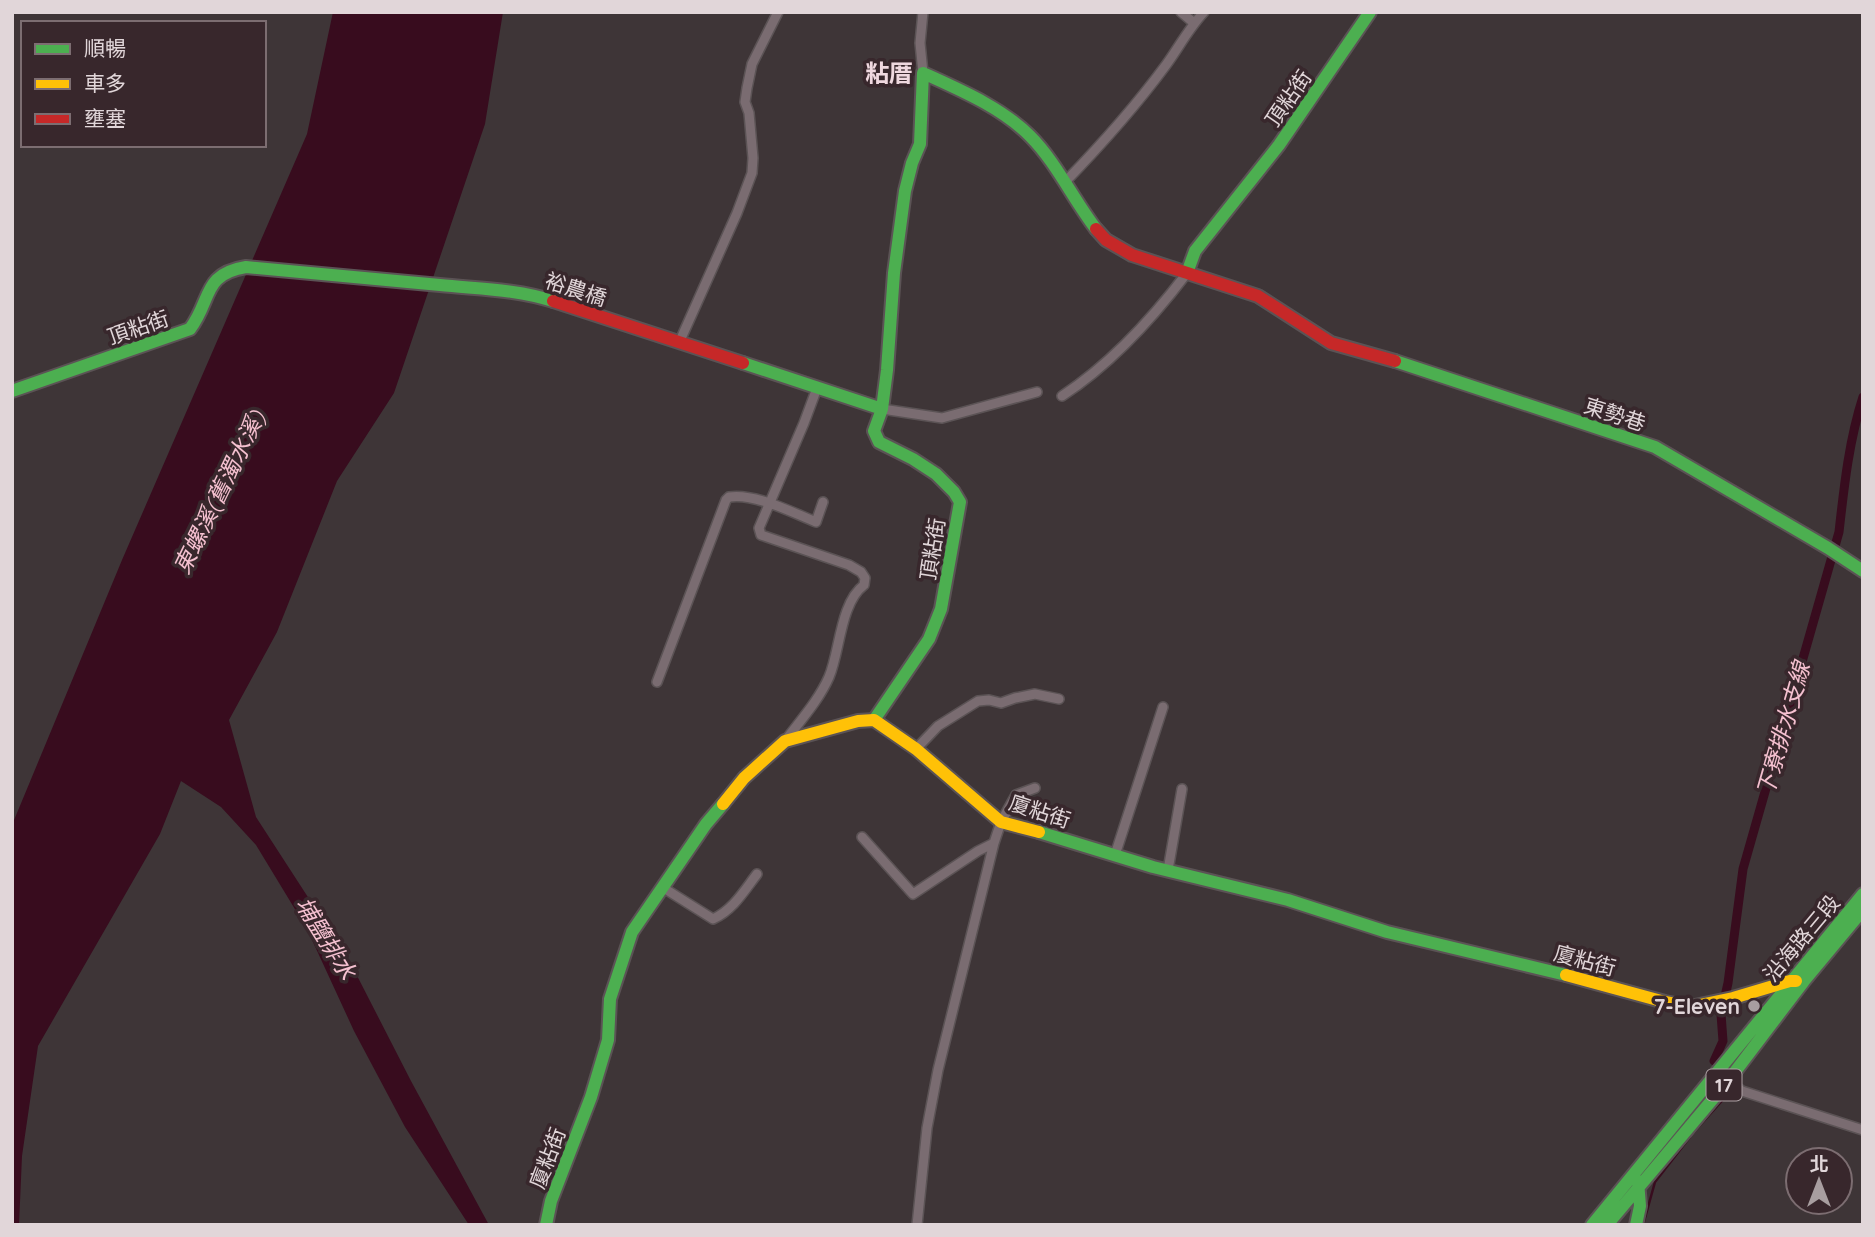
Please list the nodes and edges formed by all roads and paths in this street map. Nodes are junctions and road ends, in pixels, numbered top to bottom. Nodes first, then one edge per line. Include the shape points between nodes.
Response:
1 (778, 12) edge
2 (923, 12) edge
3 (1181, 12) edge
4 (1205, 12) edge
5 (1370, 12) edge
6 (1194, 23) junction
7 (923, 73) junction
8 (1065, 182) junction
9 (246, 267) joint
10 (1187, 273) junction
11 (679, 342) junction
12 (817, 388) junction
13 (12, 391) edge
14 (1037, 393) dead end
15 (1062, 396) dead end
16 (882, 409) junction
17 (823, 502) dead end
18 (769, 503) junction
19 (1863, 570) edge
20 (657, 682) dead end
21 (1059, 699) dead end
22 (1163, 707) dead end
23 (874, 720) junction
24 (785, 741) junction
25 (916, 749) junction
26 (1035, 788) dead end
27 (1182, 789) dead end
28 (1001, 822) junction
29 (862, 837) dead end
30 (994, 843) junction
31 (1115, 855) junction
32 (1168, 870) junction
33 (757, 874) dead end
34 (663, 887) junction
35 (1863, 894) edge
36 (1863, 910) edge
37 (1790, 981) junction
38 (1804, 981) junction
39 (1723, 1076) junction
40 (1863, 1130) edge
41 (1637, 1170) junction
42 (1639, 1186) junction
43 (546, 1225) edge
44 (917, 1225) edge
45 (1592, 1225) edge
46 (1607, 1225) edge
47 (1636, 1225) edge

1 - 11 street via 752,64 747,88 752,173
2 - 7 street, 頂粘街
3 - 6 street
4 - 6 street
5 - 10 street, 頂粘街 via 1279,145 1195,251
6 - 8 street via 1112,133
7 - 8 street via 1010,118 1031,137
7 - 16 street, 頂粘街 via 920,144 902,216
8 - 10 street via 1106,240 1132,255
9 - 11 street, 裕農橋 via 505,290 538,296
9 - 13 street, 頂粘街 via 220,274 190,329
10 - 15 street, 頂粘街 via 1135,334 1088,379
10 - 19 street, 東勢巷 via 1258,296 1331,343 1655,447
11 - 12 street, 裕農橋
12 - 16 street, 裕農橋
12 - 18 street
14 - 16 street via 942,418
16 - 23 street, 頂粘街 via 874,431 879,442 926,466 960,502 941,609 929,639
17 - 18 street via 816,522
18 - 20 street via 739,495 726,500
18 - 24 street via 759,528 761,535 849,565 865,578 843,622 830,677
21 - 25 street via 1035,694 1001,703 978,701 938,726
22 - 31 street
23 - 24 street, 廈粘街
23 - 25 street, 廈粘街
24 - 34 street, 廈粘街 via 744,778
25 - 28 street, 廈粘街
26 - 28 street via 1016,795
27 - 32 street
28 - 30 street
28 - 31 street, 廈粘街
29 - 30 street via 913,894
30 - 44 street via 938,1070
31 - 32 street, 廈粘街
32 - 37 street, 廈粘街 via 1288,900 1387,932 1690,1007
33 - 34 street via 735,904 713,919
34 - 43 street, 廈粘街 via 632,932 610,999 608,1040
35 - 37 street, 沿海路三段 / 17
36 - 38 street, 沿海路三段 / 17
37 - 38 street, 廈粘街
37 - 39 street, 沿海路三段 / 17
38 - 39 street, 沿海路三段 / 17
39 - 40 street via 1742,1091
39 - 41 street, 沿海路三段 / 17
39 - 42 street, 沿海路三段 / 17
41 - 42 street
41 - 45 street, 17
42 - 46 street, 17
42 - 47 street

